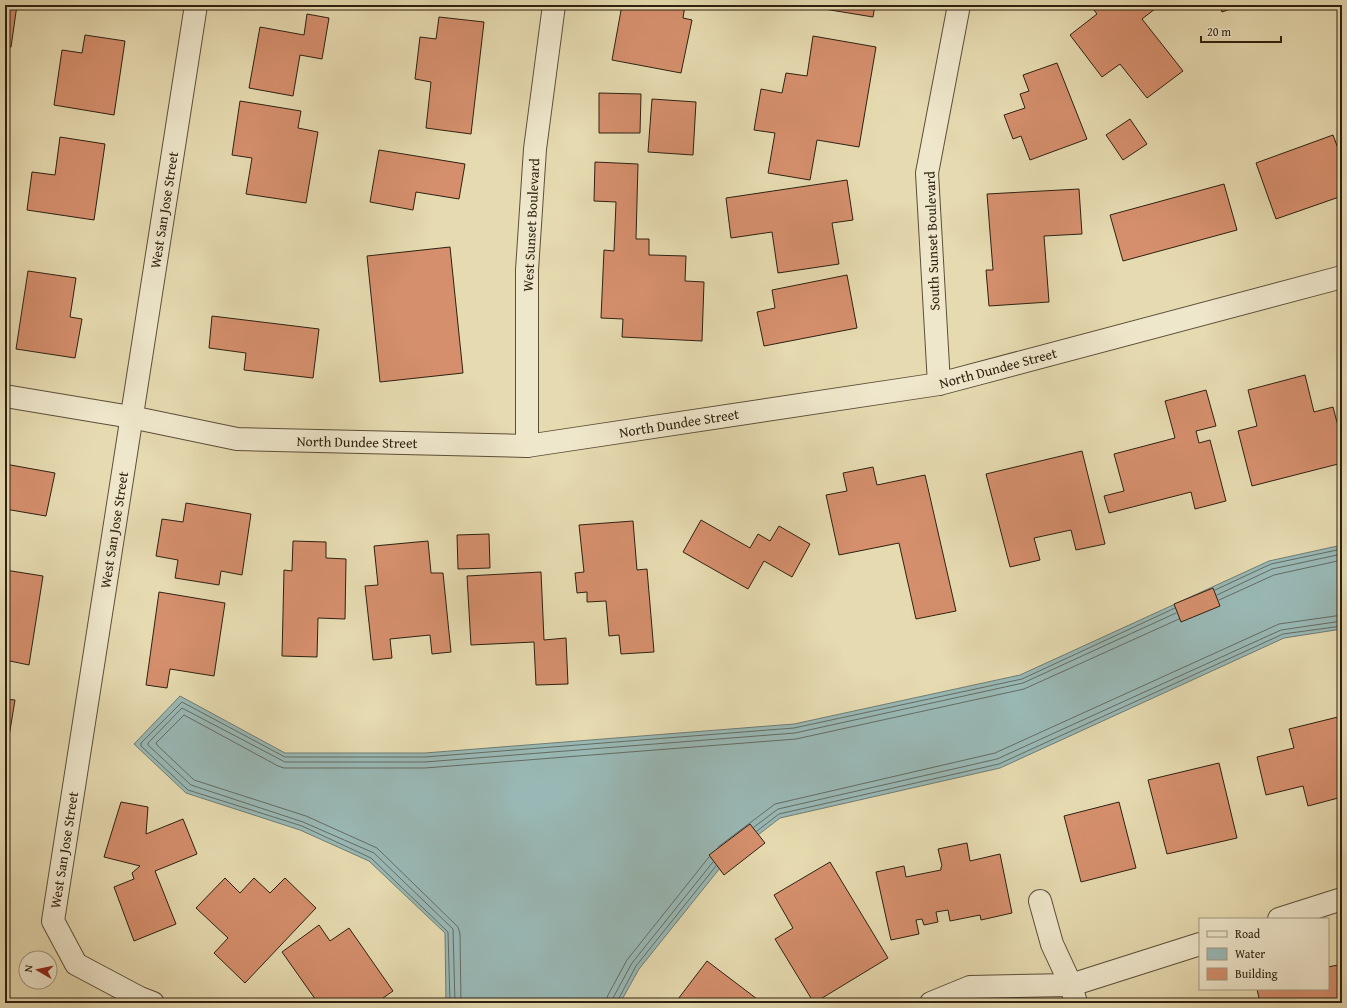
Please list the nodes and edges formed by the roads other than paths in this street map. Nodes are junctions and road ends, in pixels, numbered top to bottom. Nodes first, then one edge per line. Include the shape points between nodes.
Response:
1 (196, 5) edge
2 (554, 5) edge
3 (959, 5) edge
4 (1342, 277) edge
5 (939, 384) junction
6 (5, 396) edge
7 (131, 418) junction
8 (527, 446) junction
9 (1342, 899) edge
10 (1040, 901) dead end
11 (1282, 918) edge
12 (1199, 944) edge
13 (1074, 994) edge
14 (153, 1003) edge
15 (931, 1003) edge

1 - 7 street, West San Jose Street
2 - 8 street, West Sunset Boulevard via 535,149 527,270
3 - 5 street, South Sunset Boulevard via 928,173
4 - 5 street, North Dundee Street
5 - 8 street, North Dundee Street
6 - 7 street, North Dundee Street
7 - 8 street, North Dundee Street via 237,439
7 - 14 street, West San Jose Street via 53,921 76,964
9 - 11 street
10 - 13 street via 1052,944
12 - 13 street
13 - 15 street via 970,986

